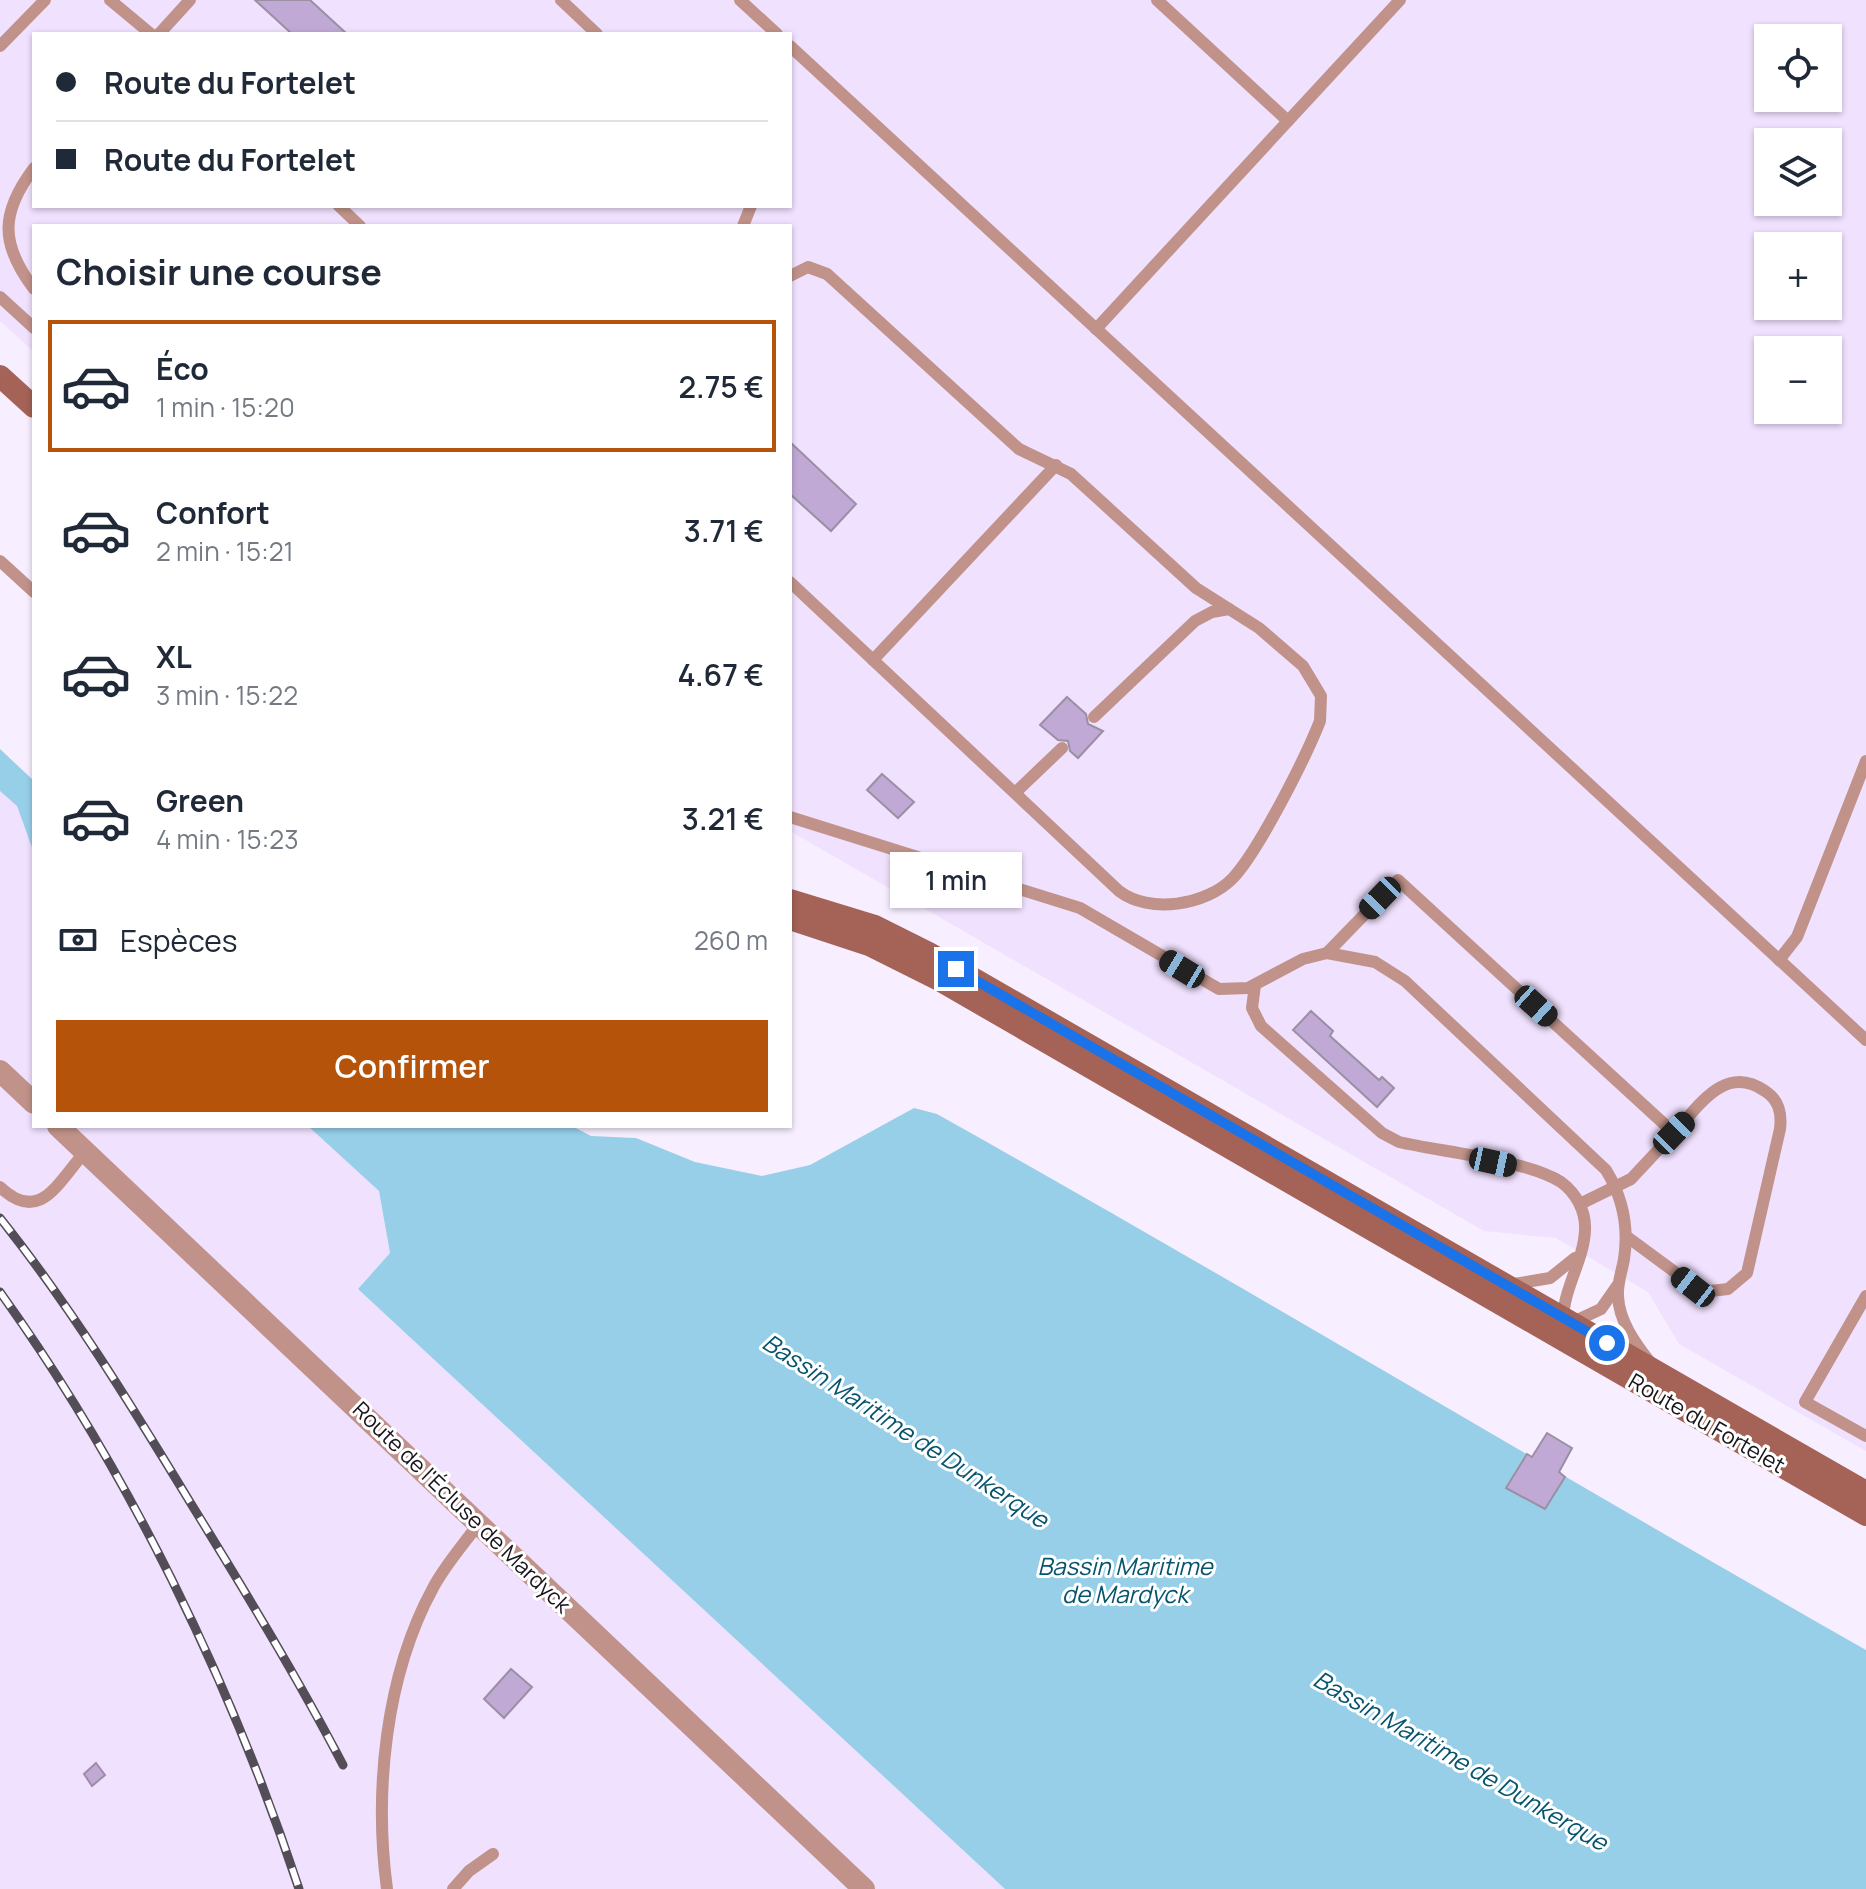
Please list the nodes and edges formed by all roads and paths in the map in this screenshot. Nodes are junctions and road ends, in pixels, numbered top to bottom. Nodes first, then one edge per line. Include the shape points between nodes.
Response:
1 (45, 0) edge
2 (110, 0) edge
3 (190, 0) edge
4 (561, 0) edge
5 (740, 0) edge
6 (1157, 0) edge
7 (1400, 0) edge
8 (149, 32) edge
9 (161, 32) edge
10 (595, 32) edge
11 (775, 32) edge
12 (0, 46) edge
13 (792, 48) edge
14 (1288, 121) junction
15 (32, 170) edge
16 (16, 187) junction
17 (0, 205) edge
18 (341, 208) edge
19 (358, 224) edge
20 (792, 275) edge
21 (32, 287) edge
22 (0, 297) edge
23 (32, 326) edge
24 (1096, 329) junction
25 (0, 376) edge
26 (32, 405) edge
27 (1056, 465) junction
28 (0, 561) edge
29 (792, 584) edge
30 (32, 590) edge
31 (1229, 609) junction
32 (873, 660) junction
33 (1094, 717) dead end
34 (1062, 748) dead end
35 (1866, 761) edge
36 (1016, 792) junction
37 (792, 818) edge
38 (792, 901) edge
39 (792, 920) edge
40 (1327, 953) junction
41 (1779, 960) junction
42 (1255, 985) junction
43 (1866, 1040) edge
44 (0, 1071) edge
45 (32, 1101) edge
46 (60, 1128) edge
47 (1674, 1133) junction
48 (85, 1152) junction
49 (0, 1187) edge
50 (1616, 1188) junction
51 (1580, 1204) junction
52 (1626, 1236) junction
53 (1577, 1256) junction
54 (1619, 1281) junction
55 (1503, 1284) junction
56 (1866, 1296) edge
57 (1566, 1327) junction
58 (1660, 1374) junction
59 (1866, 1436) edge
60 (1866, 1492) edge
61 (1866, 1515) edge
62 (479, 1523) junction
63 (493, 1854) dead end
64 (387, 1889) edge
65 (453, 1889) edge
66 (864, 1889) edge

1 - 12 lane
2 - 8 lane
3 - 9 lane
4 - 10 lane
5 - 11 lane
6 - 14 lane
7 - 14 lane
13 - 24 lane
14 - 24 lane
15 - 16 lane
16 - 17 lane
16 - 21 lane via 2,212 2,243
18 - 19 lane
20 - 27 lane via 808,267 827,274 1019,449
22 - 23 lane
24 - 41 lane
25 - 26 main road
27 - 31 lane via 1196,588
27 - 32 lane
28 - 30 lane
29 - 32 lane
31 - 33 lane via 1195,621
31 - 36 lane via 1303,666 1322,704 1316,730 1254,847 1226,884 1204,896 1172,903 1135,902
32 - 36 lane
34 - 36 lane
35 - 41 lane via 1797,937
37 - 42 lane via 1080,908 1213,987
38 - 55 main road, Route du Fortelet via 846,915 915,946
39 - 57 main road, Route du Fortelet via 854,939 922,971 1540,1326
40 - 42 lane via 1303,959
40 - 47 lane via 1398,880
40 - 50 lane via 1375,962 1405,981 1591,1153
41 - 43 lane
42 - 51 lane via 1252,1008 1261,1026 1382,1133 1399,1142 1550,1177 1565,1185
44 - 45 street
46 - 48 street, Route de l'Écluse de Mardyck
47 - 50 lane
47 - 52 lane via 1717,1087 1731,1081 1758,1086 1779,1107 1780,1129 1747,1273 1728,1289 1702,1292
48 - 49 lane via 34,1203 17,1202
48 - 62 street, Route de l'Écluse de Mardyck
50 - 51 lane
50 - 52 lane
51 - 53 lane via 1585,1230
52 - 54 lane
53 - 55 lane via 1550,1278
53 - 57 lane via 1565,1296
54 - 57 lane via 1601,1309
54 - 58 lane via 1622,1318
55 - 57 main road, Route du Fortelet
56 - 59 lane via 1805,1402
57 - 58 main road, Route du Fortelet
57 - 61 main road, Route du Fortelet
58 - 60 main road, Route du Fortelet
62 - 64 lane via 432,1589 405,1658 382,1809
62 - 66 street, Route de l'Écluse de Mardyck
63 - 65 lane

